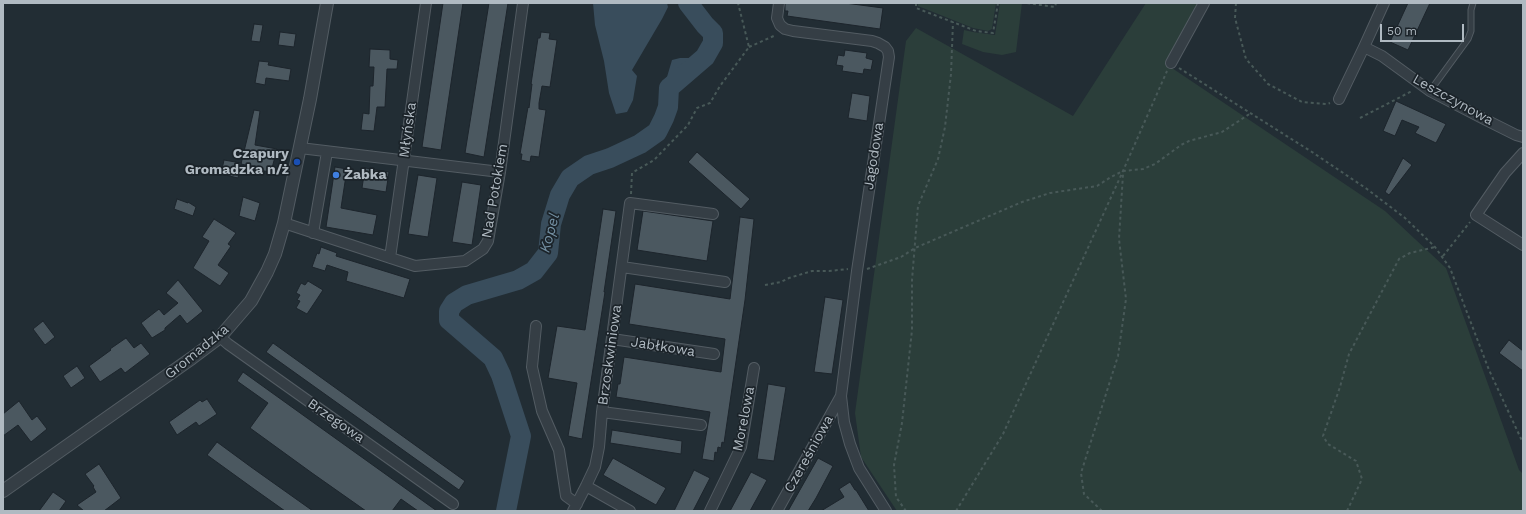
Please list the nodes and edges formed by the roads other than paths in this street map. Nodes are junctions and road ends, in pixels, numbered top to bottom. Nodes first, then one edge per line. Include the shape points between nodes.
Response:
1 (327, 3) edge
2 (426, 3) edge
3 (523, 3) edge
4 (779, 3) edge
5 (1204, 3) edge
6 (1384, 3) edge
7 (1473, 3) edge
8 (1364, 47) junction
9 (1171, 63) road end
10 (1430, 91) junction
11 (1339, 99) road end
12 (1523, 137) edge
13 (300, 148) junction
14 (326, 152) junction
15 (1523, 153) edge
16 (404, 160) junction
17 (500, 172) junction
18 (714, 214) dead end
19 (284, 224) junction
20 (313, 233) junction
21 (1523, 245) edge
22 (390, 258) junction
23 (622, 267) junction
24 (725, 282) dead end
25 (536, 326) dead end
26 (220, 337) junction
27 (612, 339) junction
28 (714, 354) dead end
29 (754, 368) dead end
30 (841, 396) junction
31 (602, 412) junction
32 (701, 425) dead end
33 (586, 486) junction
34 (3, 491) edge
35 (453, 504) dead end
36 (575, 507) edge
37 (630, 511) edge
38 (710, 511) edge
39 (777, 511) edge
40 (886, 511) edge

1 - 13 street, Gromadzka
2 - 16 street, Młyńska
3 - 17 street, Nad Potokiem
4 - 30 street, Jagodowa via 777,18 780,25 785,28 878,42 888,51 889,57
5 - 9 street
6 - 8 street
7 - 10 lane via 1468,39
8 - 10 street, Leszczynowa via 1382,56
8 - 11 street
10 - 12 street, Leszczynowa
13 - 14 street
13 - 19 street, Gromadzka
14 - 16 street
14 - 20 street
15 - 21 street via 1505,173 1476,215
16 - 17 street
16 - 22 street, Młyńska
17 - 22 street, Nad Potokiem via 488,241 483,250 465,261 415,266
18 - 23 street, Brzoskwiniowa via 630,203
19 - 20 street, Nad Potokiem
19 - 26 street, Gromadzka via 275,254 258,289 245,309
20 - 22 street, Nad Potokiem
23 - 24 street
23 - 27 street, Brzoskwiniowa
25 - 36 street, Brzoskwiniowa via 532,367 542,411 559,450 566,496
26 - 34 street, Gromadzka
26 - 35 street, Brzegowa
27 - 28 street, Jabłkowa
27 - 31 street, Brzoskwiniowa
29 - 38 street, Morelowa via 741,447
30 - 39 street, Czereśniowa
30 - 40 street via 844,422 859,468
31 - 32 street
31 - 33 street, Brzoskwiniowa via 595,467
33 - 36 street, Brzoskwiniowa
33 - 37 street

